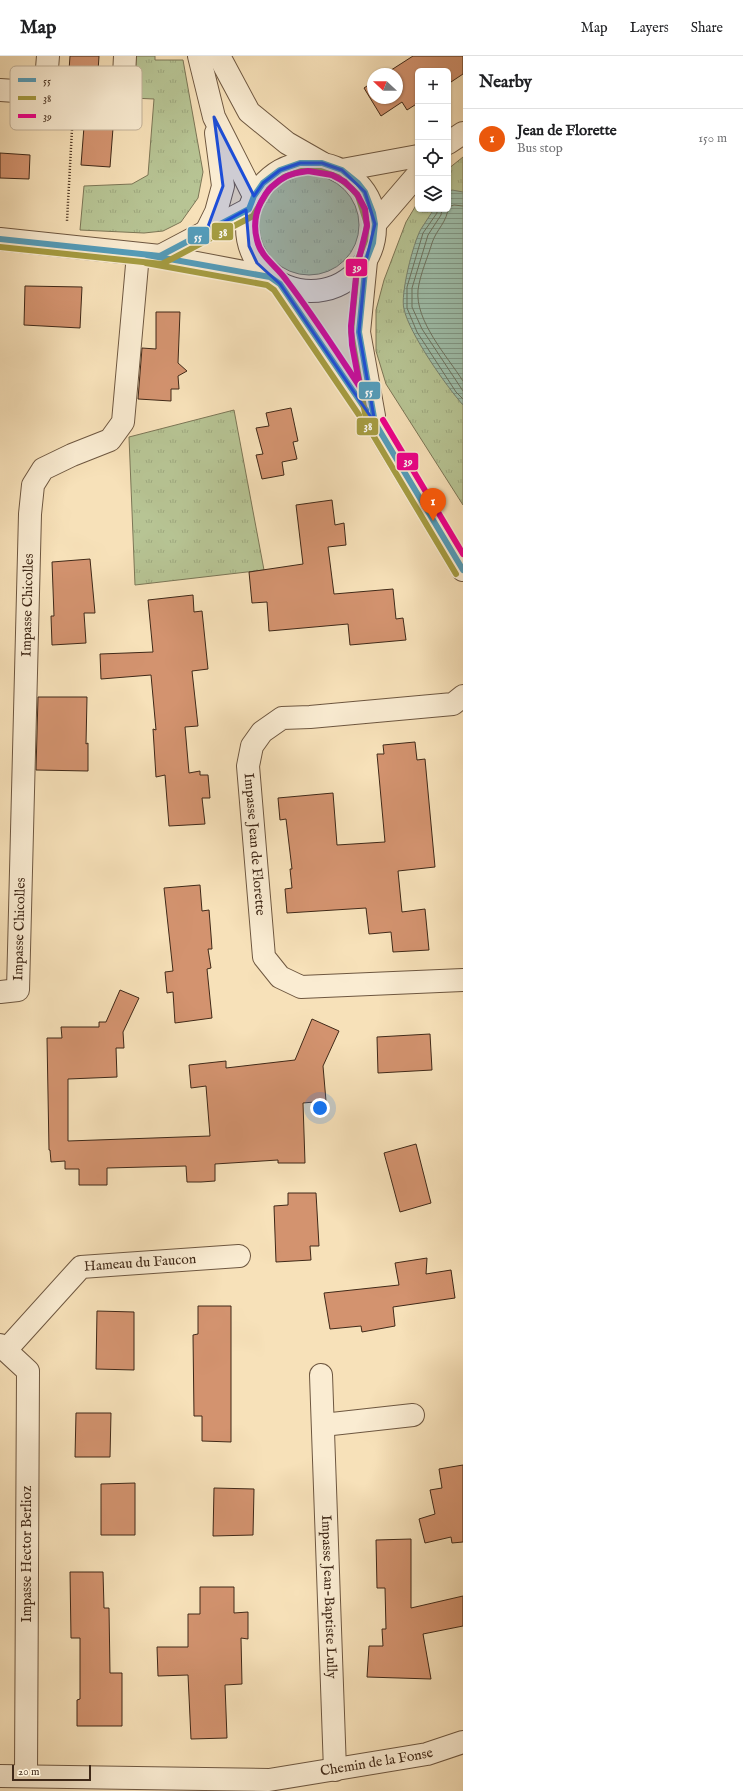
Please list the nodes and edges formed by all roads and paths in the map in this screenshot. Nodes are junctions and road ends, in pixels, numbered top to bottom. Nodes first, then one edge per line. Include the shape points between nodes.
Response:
1 (48, 56) edge
2 (199, 56) edge
3 (219, 56) edge
4 (47, 66) edge
5 (0, 90) edge
6 (10, 91) edge
7 (214, 117) junction
8 (72, 130) edge
9 (463, 133) edge
10 (451, 141) edge
11 (415, 156) edge
12 (332, 167) junction
13 (416, 176) edge
14 (251, 203) junction
15 (375, 224) junction
16 (206, 232) junction
17 (0, 239) edge
18 (65, 246) junction
19 (138, 254) junction
20 (160, 256) junction
21 (366, 261) junction
22 (275, 280) junction
23 (375, 423) junction
24 (463, 570) edge
25 (463, 696) edge
26 (463, 980) edge
27 (0, 992) edge
28 (239, 1256) dead end
29 (3, 1347) edge
30 (321, 1375) dead end
31 (413, 1415) dead end
32 (323, 1425) junction
33 (463, 1742) edge
34 (335, 1770) junction
35 (26, 1775) junction
36 (0, 1776) edge
37 (52, 1783) edge
38 (268, 1785) edge

1 - 4 street
2 - 7 street
3 - 12 street via 249,112 287,143
5 - 6 street
7 - 14 street
7 - 16 street via 223,186 216,212
8 - 18 path
9 - 10 street
11 - 12 street
12 - 14 street via 300,163 280,170 264,183
12 - 15 street via 358,183 365,192 372,207
13 - 15 street
14 - 16 street
14 - 22 street via 246,221 249,246 257,262
15 - 21 street via 373,243
16 - 20 street
17 - 18 street
18 - 19 street
19 - 20 street
19 - 27 street, Impasse Chicolles via 123,422 110,440 72,454 43,469 33,485 30,514 18,990
20 - 22 street
21 - 22 street via 354,275 335,286 313,291 292,288
21 - 23 street via 359,332
22 - 23 street
23 - 24 street
25 - 26 street, Impasse Jean de Florette via 453,704 282,718 262,732 252,746 248,766 264,957 280,977 301,987
28 - 29 street, Hameau du Faucon via 81,1267
29 - 35 street, Impasse Hector Berlioz via 28,1371
30 - 32 street, Impasse Jean-Baptiste Lully
31 - 32 street
32 - 34 street, Impasse Jean-Baptiste Lully
33 - 34 street, Chemin de la Fonse via 427,1754
34 - 38 street, Chemin de la Fonse
35 - 36 street, Chemin de la Fonse
35 - 37 street, Chemin de la Fonse
37 - 38 street, Chemin de la Fonse

